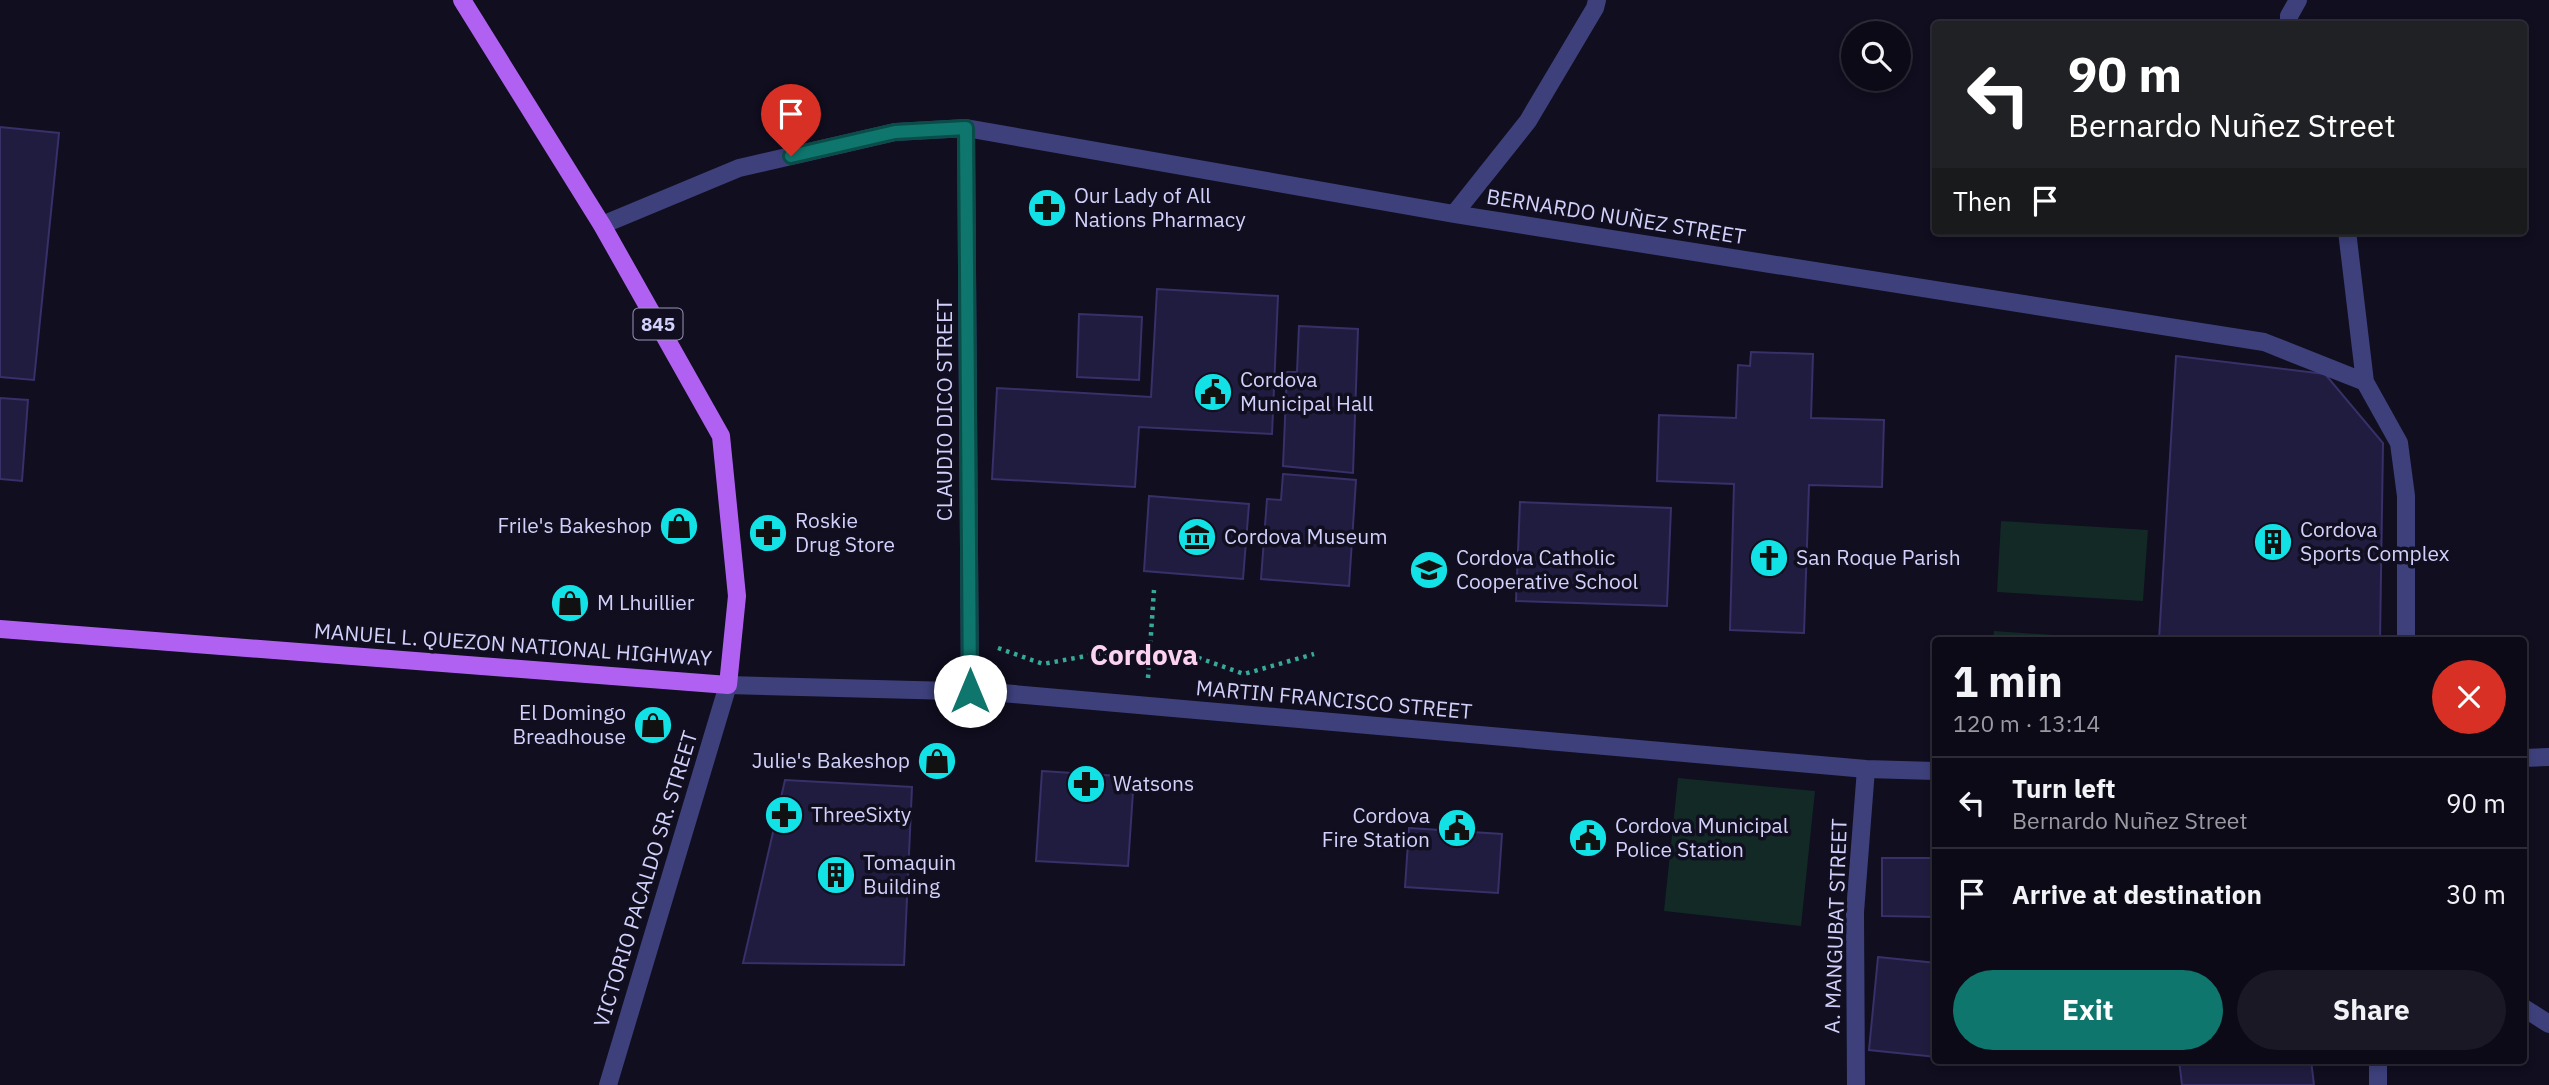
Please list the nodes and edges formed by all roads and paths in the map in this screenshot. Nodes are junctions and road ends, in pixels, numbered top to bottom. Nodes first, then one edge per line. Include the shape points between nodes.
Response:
1 (462, 0) edge
2 (1597, 0) edge
3 (2298, 0) edge
4 (2289, 21) edge
5 (966, 128) junction
6 (1454, 214) junction
7 (602, 225) junction
8 (2347, 235) edge
9 (2365, 383) junction
10 (1154, 590) dead end
11 (0, 629) edge
12 (2406, 637) edge
13 (988, 644) dead end
14 (1149, 653) junction
15 (1314, 654) dead end
16 (727, 685) junction
17 (970, 691) junction
18 (1146, 707) junction
19 (2549, 757) edge
20 (2527, 758) edge
21 (1866, 769) junction
22 (1932, 771) edge
23 (2527, 1010) edge
24 (2549, 1024) edge
25 (2378, 1064) edge
26 (608, 1085) edge
27 (1856, 1085) edge
28 (2378, 1085) edge

1 - 7 main road, MANUEL L. QUEZON NATIONAL HIGHWAY / 845
2 - 6 street via 1528,121
3 - 4 street
5 - 6 street, BERNARDO NUÑEZ STREET
5 - 7 street, BERNARDO NUÑEZ STREET via 895,132 739,169
5 - 17 street, CLAUDIO DICO STREET
6 - 9 street, BERNARDO NUÑEZ STREET via 2264,342
7 - 16 main road, MANUEL L. QUEZON NATIONAL HIGHWAY / 845 via 721,436 737,596
8 - 9 street
9 - 12 street via 2399,443 2406,496
10 - 14 path
11 - 16 main road, MANUEL L. QUEZON NATIONAL HIGHWAY
13 - 14 path via 1043,664 1102,653
14 - 15 path via 1199,658 1244,674
14 - 18 path
16 - 17 street, MARTIN FRANCISCO STREET
16 - 26 street, VICTORIO PACALDO SR. STREET
17 - 18 street, MARTIN FRANCISCO STREET
18 - 21 street, MARTIN FRANCISCO STREET
19 - 20 street
21 - 22 street, MARTIN FRANCISCO STREET
21 - 27 street, A. MANGUBAT STREET via 1856,912
23 - 24 street
25 - 28 street

